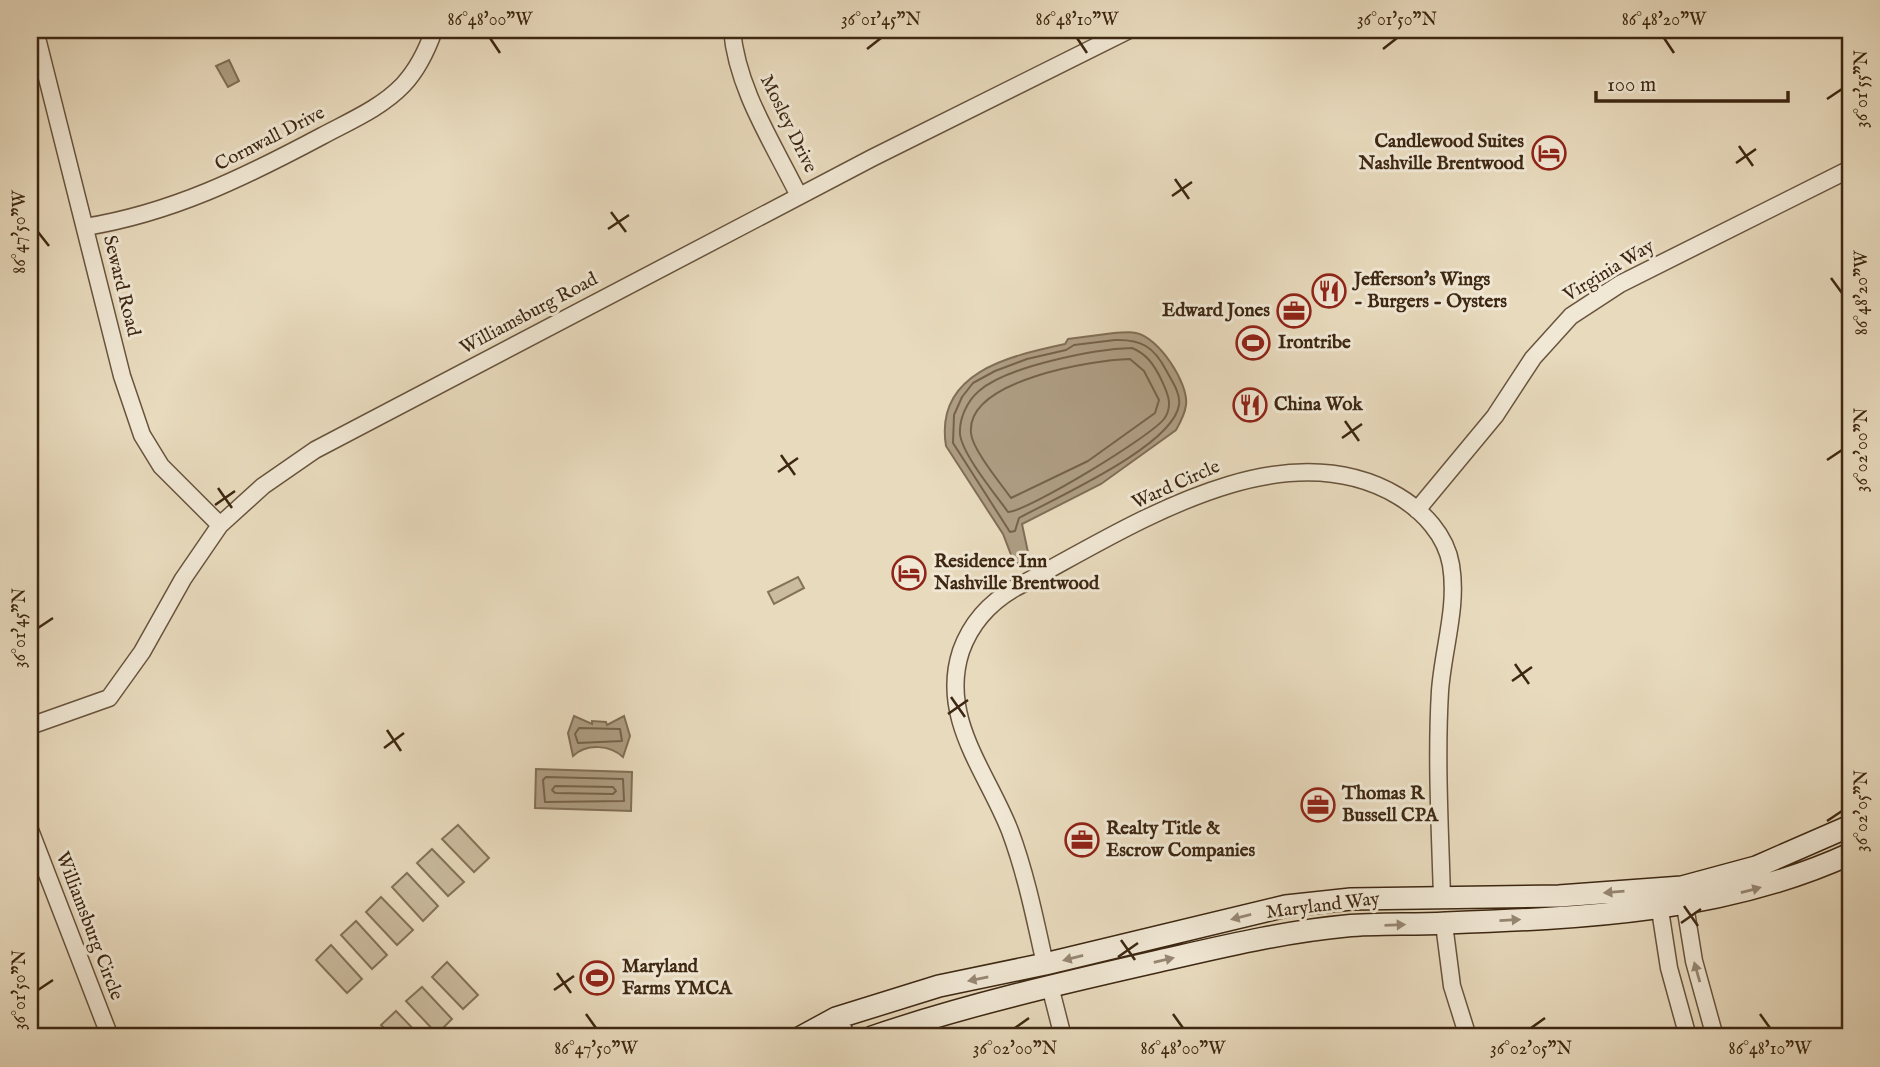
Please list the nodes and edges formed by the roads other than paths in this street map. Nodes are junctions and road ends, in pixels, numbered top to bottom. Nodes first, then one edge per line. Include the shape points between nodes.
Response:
1 (35, 30) edge
2 (434, 30) edge
3 (732, 30) edge
4 (1129, 30) edge
5 (1850, 169) edge
6 (799, 196) junction
7 (85, 227) junction
8 (1417, 510) junction
9 (220, 525) junction
10 (30, 726) edge
11 (1850, 826) edge
12 (30, 830) edge
13 (1850, 853) edge
14 (1683, 896) junction
15 (1442, 897) junction
16 (1658, 897) junction
17 (1444, 924) junction
18 (1045, 964) junction
19 (1050, 986) junction
20 (840, 1028) edge
21 (110, 1037) edge
22 (801, 1037) edge
23 (872, 1037) edge
24 (1063, 1037) edge
25 (1468, 1037) edge
26 (1688, 1037) edge
27 (1715, 1037) edge

1 - 7 street, Seward Road
2 - 7 street, Cornwall Drive via 414,72 371,110 197,198
3 - 6 street, Mosley Drive via 734,57 745,87
4 - 6 street, Williamsburg Road
5 - 8 street, Virginia Way via 1620,284 1571,316 1533,358 1495,416
6 - 9 street, Williamsburg Road via 315,450 263,486
7 - 9 street, Seward Road via 122,376 142,435 161,466
8 - 15 street, Ward Circle via 1445,545 1454,587 1440,695
8 - 18 street, Ward Circle via 1381,487 1339,476 1285,473 1233,482 1172,507 1015,588 978,619 959,659 958,714 1011,834
9 - 10 street, Williamsburg Road via 109,698
11 - 14 main road, Maryland Way
12 - 21 street, Williamsburg Circle
14 -> 13 main road, Maryland Way via 1764,886
14 - 16 main road, Maryland Way
27 -> 14 street via 1694,961
16 -> 15 main road, Maryland Way
15 - 17 main road
15 -> 18 main road, Maryland Way via 1286,906
17 -> 16 main road, Maryland Way via 1576,917
16 - 26 street via 1669,968
19 -> 17 main road, Maryland Way via 1278,934 1347,926
17 - 25 street via 1452,986
18 - 19 main road
18 -> 20 main road, Maryland Way via 939,986
19 - 23 main road, Maryland Way via 942,1013
19 - 24 street
20 - 22 main road, Maryland Way

